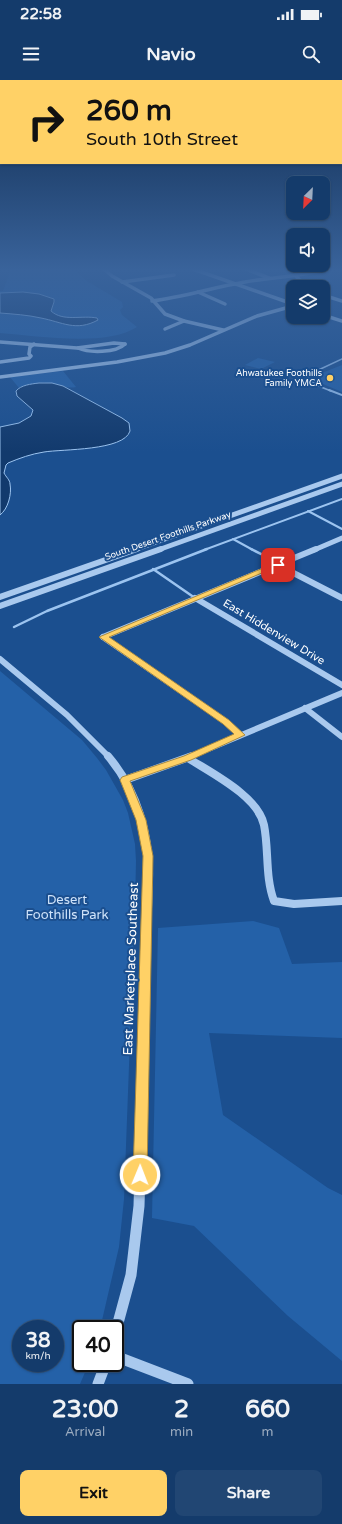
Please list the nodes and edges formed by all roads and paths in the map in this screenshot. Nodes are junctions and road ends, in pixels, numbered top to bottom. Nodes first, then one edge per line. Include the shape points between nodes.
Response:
1 (223, 330) edge
2 (0, 342) edge
3 (34, 344) junction
4 (78, 348) junction
5 (0, 362) edge
6 (0, 377) edge
7 (342, 476) edge
8 (342, 484) edge
9 (313, 487) junction
10 (323, 491) junction
11 (342, 538) edge
12 (278, 565) junction
13 (0, 597) edge
14 (195, 598) junction
15 (342, 598) edge
16 (0, 606) edge
17 (0, 659) edge
18 (342, 685) edge
19 (342, 693) edge
20 (305, 708) junction
21 (240, 735) junction
22 (342, 737) edge
23 (188, 758) junction
24 (125, 780) junction
25 (342, 901) edge
26 (119, 1320) edge
27 (124, 1359) edge
28 (103, 1372) edge
29 (98, 1384) edge
30 (188, 1384) edge

1 - 6 street via 184,347 153,356
2 - 3 street
3 - 4 street
3 - 5 street via 29,351 29,358
4 - 4 street via 91,352 122,347 125,344
7 - 9 street, South Desert Foothills Parkway
8 - 10 street, South Desert Foothills Parkway
9 - 10 street
9 - 13 street, South Desert Foothills Parkway
10 - 16 street, South Desert Foothills Parkway
11 - 12 street
12 - 14 street
12 - 15 street
14 - 18 street, East Hiddenview Drive
14 - 21 street via 103,637 226,722
17 - 24 street, East Marketplace Southeast via 83,730
19 - 20 street
20 - 21 street
20 - 22 street
21 - 23 street
23 - 24 street
23 - 25 street via 239,794 261,815 270,890 274,901 294,904
24 - 26 street, East Marketplace Southeast via 146,840 148,903 139,1206 131,1275
27 - 30 street
28 - 29 street

